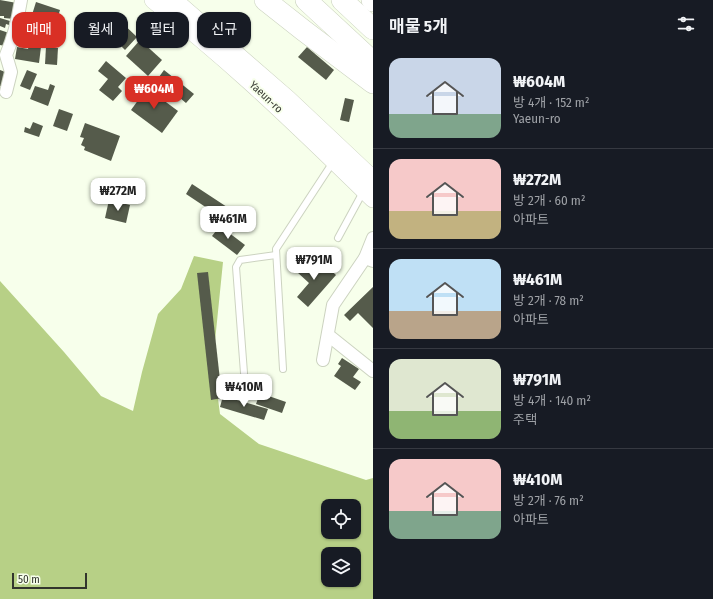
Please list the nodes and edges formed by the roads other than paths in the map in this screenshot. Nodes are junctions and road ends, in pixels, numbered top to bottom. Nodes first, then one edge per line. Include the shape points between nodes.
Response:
1 (21, 0) edge
2 (154, 0) edge
3 (174, 0) edge
4 (265, 0) edge
5 (306, 0) edge
6 (342, 0) edge
7 (373, 29) edge
8 (3, 54) edge
9 (373, 62) edge
10 (373, 83) edge
11 (6, 92) dead end
12 (334, 160) junction
13 (370, 189) edge
14 (338, 238) dead end
15 (373, 238) edge
16 (276, 255) junction
17 (369, 259) edge
18 (328, 335) junction
19 (324, 360) dead end
20 (283, 369) dead end
21 (373, 371) edge
22 (244, 372) dead end

1 - 8 street via 12,40
2 - 12 main road, Yaeun-ro via 249,81
3 - 13 main road, Yaeun-ro via 288,99
4 - 10 highway
5 - 9 highway
6 - 7 highway
8 - 11 street via 11,72
12 - 13 main road, Yaeun-ro
12 - 16 lane via 276,249
13 - 14 lane
15 - 17 street
16 - 20 lane
16 - 22 lane via 240,260 236,267
17 - 18 street via 333,305
18 - 19 street
18 - 21 street

